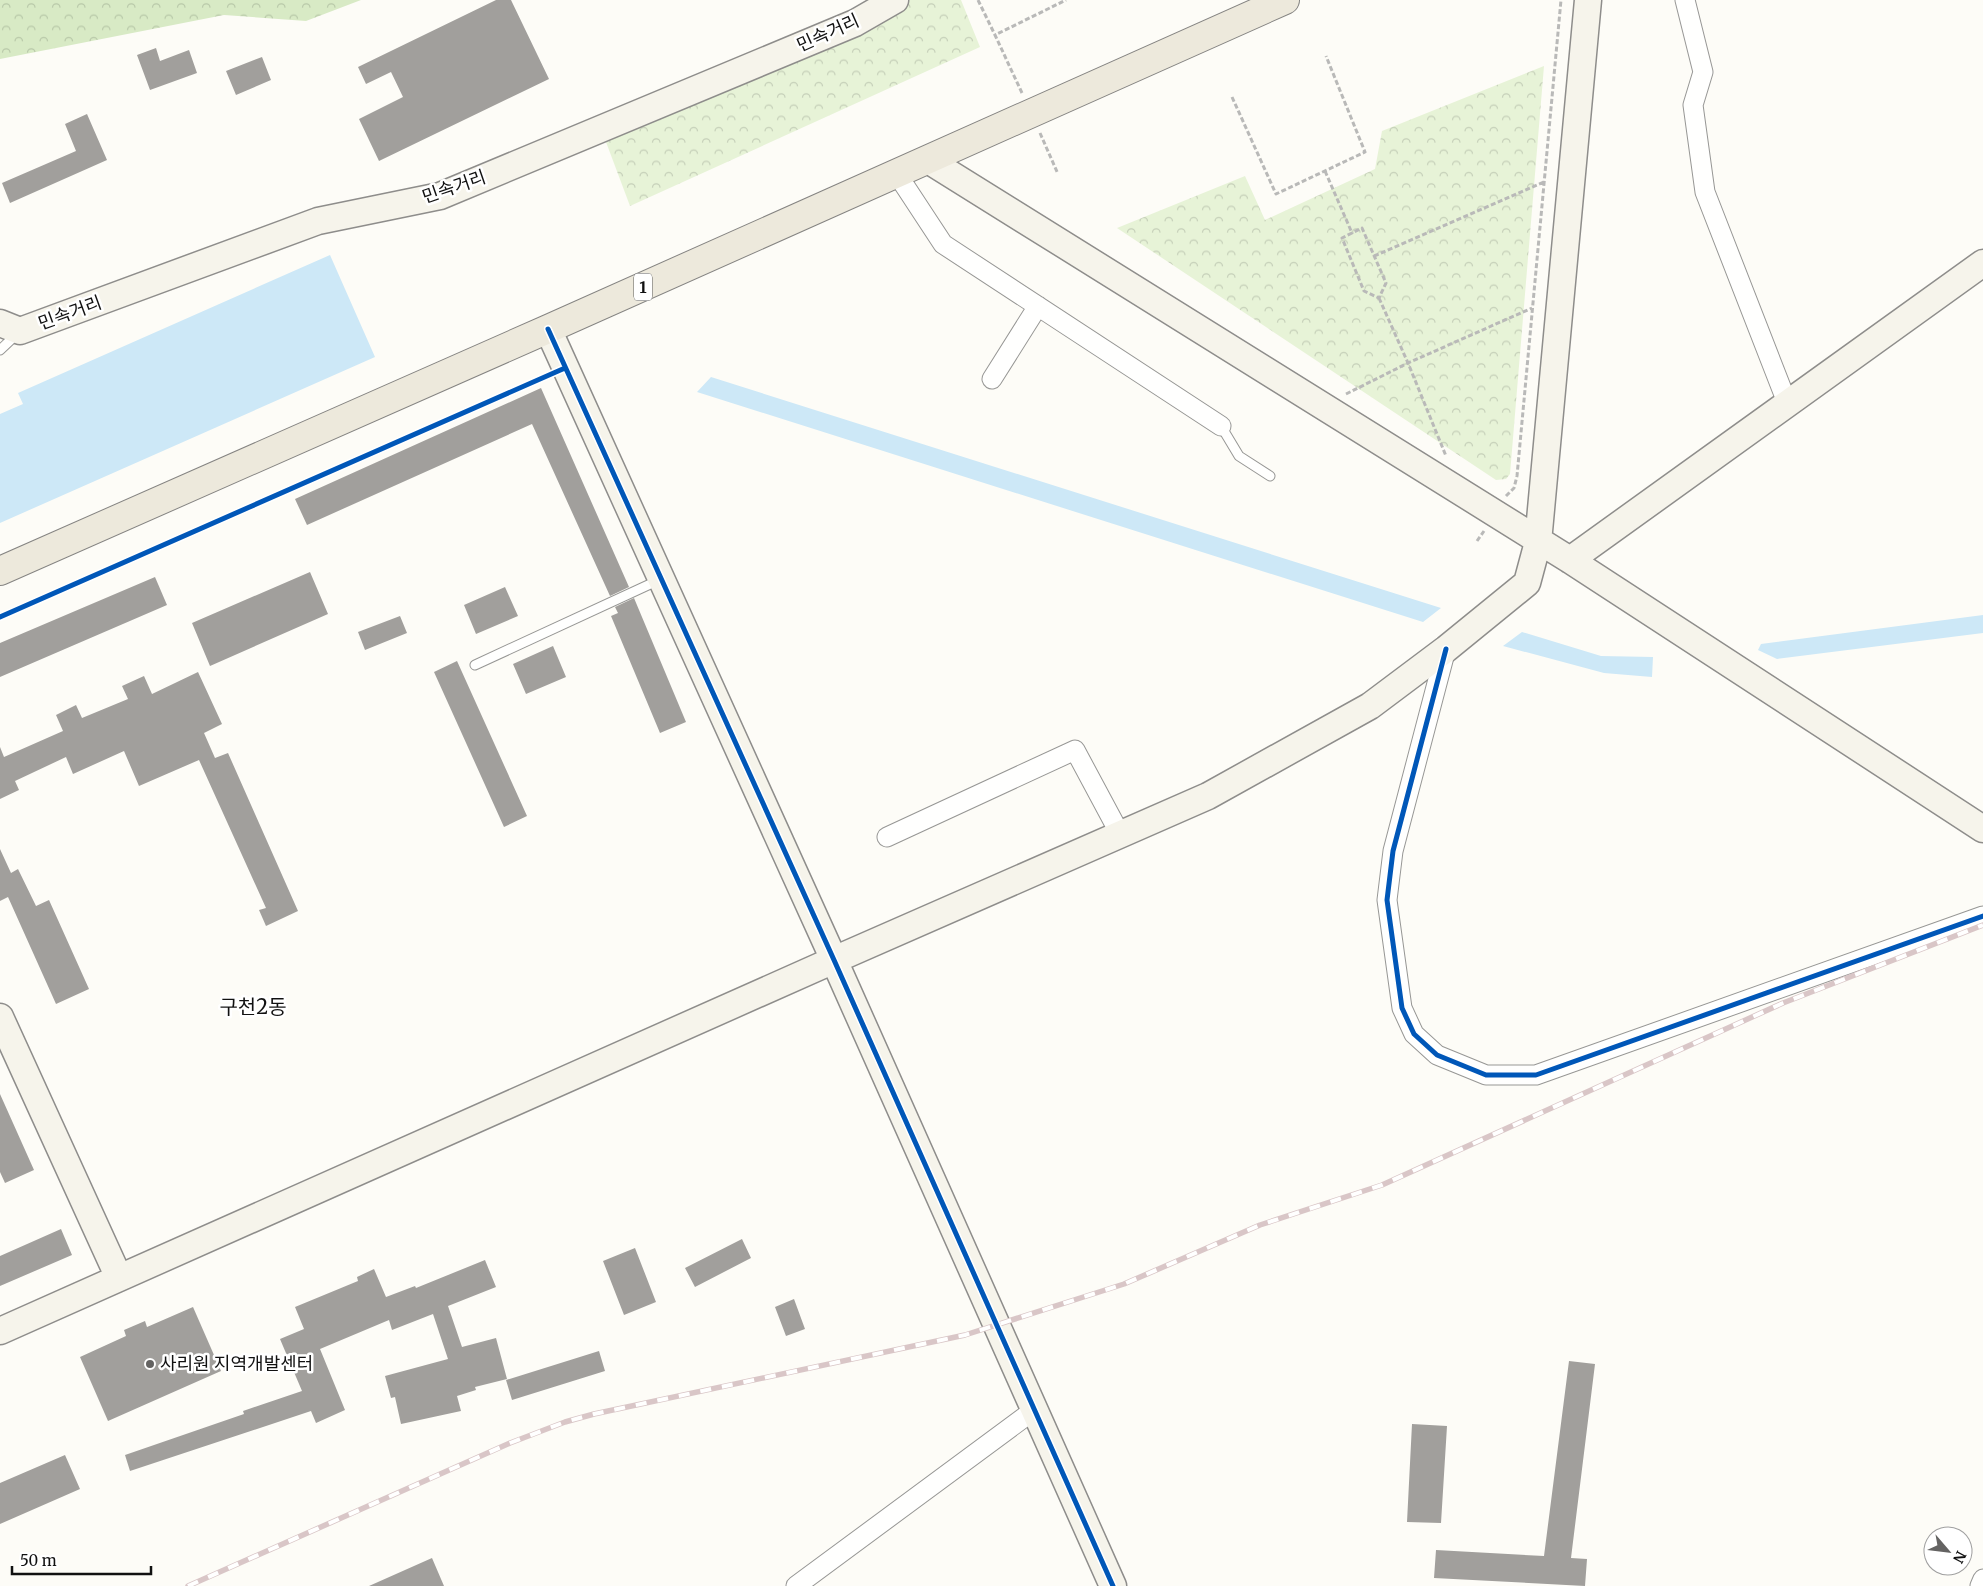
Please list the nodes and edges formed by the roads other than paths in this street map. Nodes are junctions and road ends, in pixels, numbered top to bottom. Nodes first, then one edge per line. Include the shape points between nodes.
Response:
1 (895, 0) edge
2 (1285, 0) edge
3 (1588, 0) edge
4 (1685, 0) edge
5 (928, 160) junction
6 (897, 174) junction
7 (1983, 263) edge
8 (1038, 306) junction
9 (10, 327) edge
10 (548, 329) junction
11 (0, 350) edge
12 (992, 379) dead end
13 (1788, 404) junction
14 (1221, 426) joint
15 (1270, 476) dead end
16 (1538, 542) junction
17 (1570, 560) junction
18 (0, 571) edge
19 (661, 578) junction
20 (1446, 649) junction
21 (475, 664) dead end
22 (1983, 829) edge
23 (1120, 834) junction
24 (887, 837) dead end
25 (1983, 916) edge
26 (834, 960) junction
27 (0, 1017) edge
28 (118, 1278) junction
29 (0, 1331) edge
30 (1034, 1410) junction
31 (1983, 1579) edge
32 (796, 1586) edge
33 (1113, 1586) edge
34 (1980, 1586) edge

1 - 9 street, 민속거리 via 855,23 440,196 318,221
2 - 5 main road, 1
3 - 16 street
4 - 13 street via 1703,72 1693,105 1705,192
5 - 6 main road, 1
5 - 16 street
6 - 8 street via 942,244
6 - 10 main road, 1
7 - 13 street
8 - 12 street
8 - 14 street
9 - 11 lane
10 - 18 main road, 1
10 - 19 street
13 - 17 street
14 - 15 lane via 1239,456
16 - 17 street
16 - 20 street via 1527,582
17 - 22 street
19 - 21 lane
19 - 26 street
20 - 23 street via 1370,706 1208,796
20 - 25 street via 1393,851 1387,900 1402,1008 1414,1034 1437,1055 1486,1075 1536,1075
23 - 24 street via 1076,750
23 - 26 street
26 - 28 street
26 - 30 street
27 - 28 street
28 - 29 street
30 - 32 street
30 - 33 street
31 - 34 street

